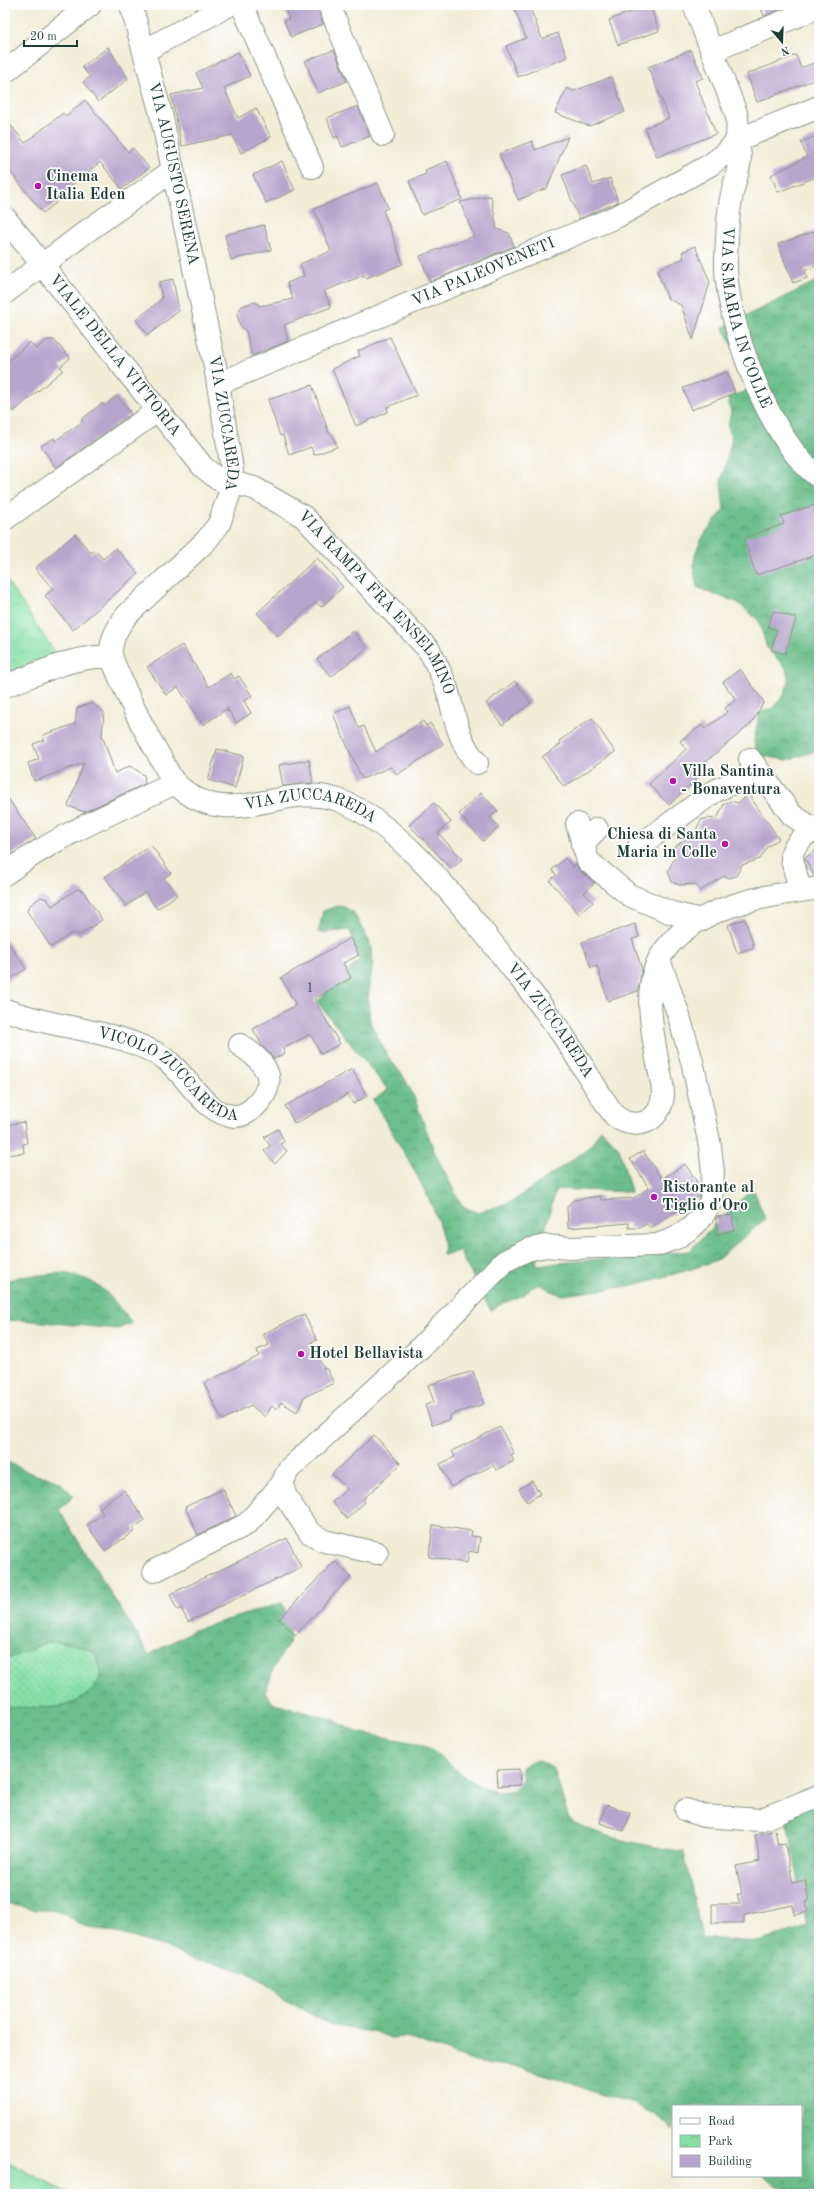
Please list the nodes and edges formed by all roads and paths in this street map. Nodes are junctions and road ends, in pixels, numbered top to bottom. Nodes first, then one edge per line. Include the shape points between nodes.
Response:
1 (90, 5) edge
2 (131, 5) edge
3 (229, 5) edge
4 (242, 5) edge
5 (329, 5) edge
6 (694, 5) edge
7 (819, 7) edge
8 (144, 51) junction
9 (712, 51) junction
10 (5, 72) edge
11 (819, 107) edge
12 (383, 135) dead end
13 (737, 140) junction
14 (312, 167) dead end
15 (172, 171) junction
16 (5, 218) edge
17 (42, 266) junction
18 (5, 293) edge
19 (210, 344) joint
20 (218, 384) junction
21 (157, 411) junction
22 (819, 477) edge
23 (231, 483) junction
24 (5, 519) edge
25 (111, 657) junction
26 (5, 686) edge
27 (477, 762) dead end
28 (176, 783) junction
29 (816, 830) edge
30 (582, 840) dead end
31 (639, 846) dead end
32 (5, 874) edge
33 (810, 889) edge
34 (701, 920) junction
35 (656, 964) junction
36 (5, 1010) edge
37 (240, 1046) dead end
38 (282, 1484) junction
39 (377, 1553) dead end
40 (154, 1572) dead end
41 (819, 1796) edge
42 (686, 1810) dead end

1 - 10 street
2 - 8 street, VIA AUGUSTO SERENA
3 - 8 street
4 - 14 street
5 - 12 street
6 - 9 street, VIA S.MARIA IN COLLE
7 - 9 street
8 - 15 street, VIA AUGUSTO SERENA
9 - 13 street, VIA S.MARIA IN COLLE via 736,114 739,126
11 - 13 street
13 - 20 street, VIA PALEOVENETI via 726,153 710,165 618,216
13 - 22 street, VIA S.MARIA IN COLLE via 740,160 730,200 726,261 731,307 745,353 770,415 796,455
15 - 17 street
15 - 19 street, VIA AUGUSTO SERENA
16 - 17 street, VIALE DELLA VITTORIA
17 - 18 street
17 - 21 street, VIALE DELLA VITTORIA
19 - 20 street, VIA ZUCCAREDA
20 - 23 street, VIA ZUCCAREDA via 229,445
21 - 23 street, VIALE DELLA VITTORIA via 203,467 218,479
21 - 24 street
23 - 25 street, VIA ZUCCAREDA via 219,524 206,541 118,626
23 - 27 street, VIA RAMPA FRÀ ENSELMINO via 254,488 304,517 429,650 445,683 459,735 467,752
25 - 26 street via 95,656 68,663
25 - 28 street, VIA ZUCCAREDA via 145,731
28 - 32 street via 56,840
28 - 35 street, VIA ZUCCAREDA via 206,803 224,807 249,806 294,796 317,795 336,799 350,805 394,835 447,890 526,986 557,1026 615,1116 632,1124 652,1118 661,1104 663,1094 651,1008 650,989
29 - 31 street via 792,815 754,765
29 - 33 street via 797,842 791,854
30 - 34 street via 629,894 672,914
33 - 34 street via 735,905
34 - 35 street via 670,942
35 - 38 street via 678,1013 702,1102 713,1172 711,1201 702,1215 691,1228 676,1238 657,1245 569,1248 546,1246 528,1250 505,1261 418,1350 288,1470
36 - 37 street, VICOLO ZUCCAREDA via 84,1029 154,1051 171,1063 192,1089 208,1103 233,1117 244,1115 267,1090 268,1077 261,1063 250,1051
38 - 39 street via 286,1497 310,1532 324,1541
38 - 40 street via 246,1524
41 - 42 street via 760,1820 704,1816

